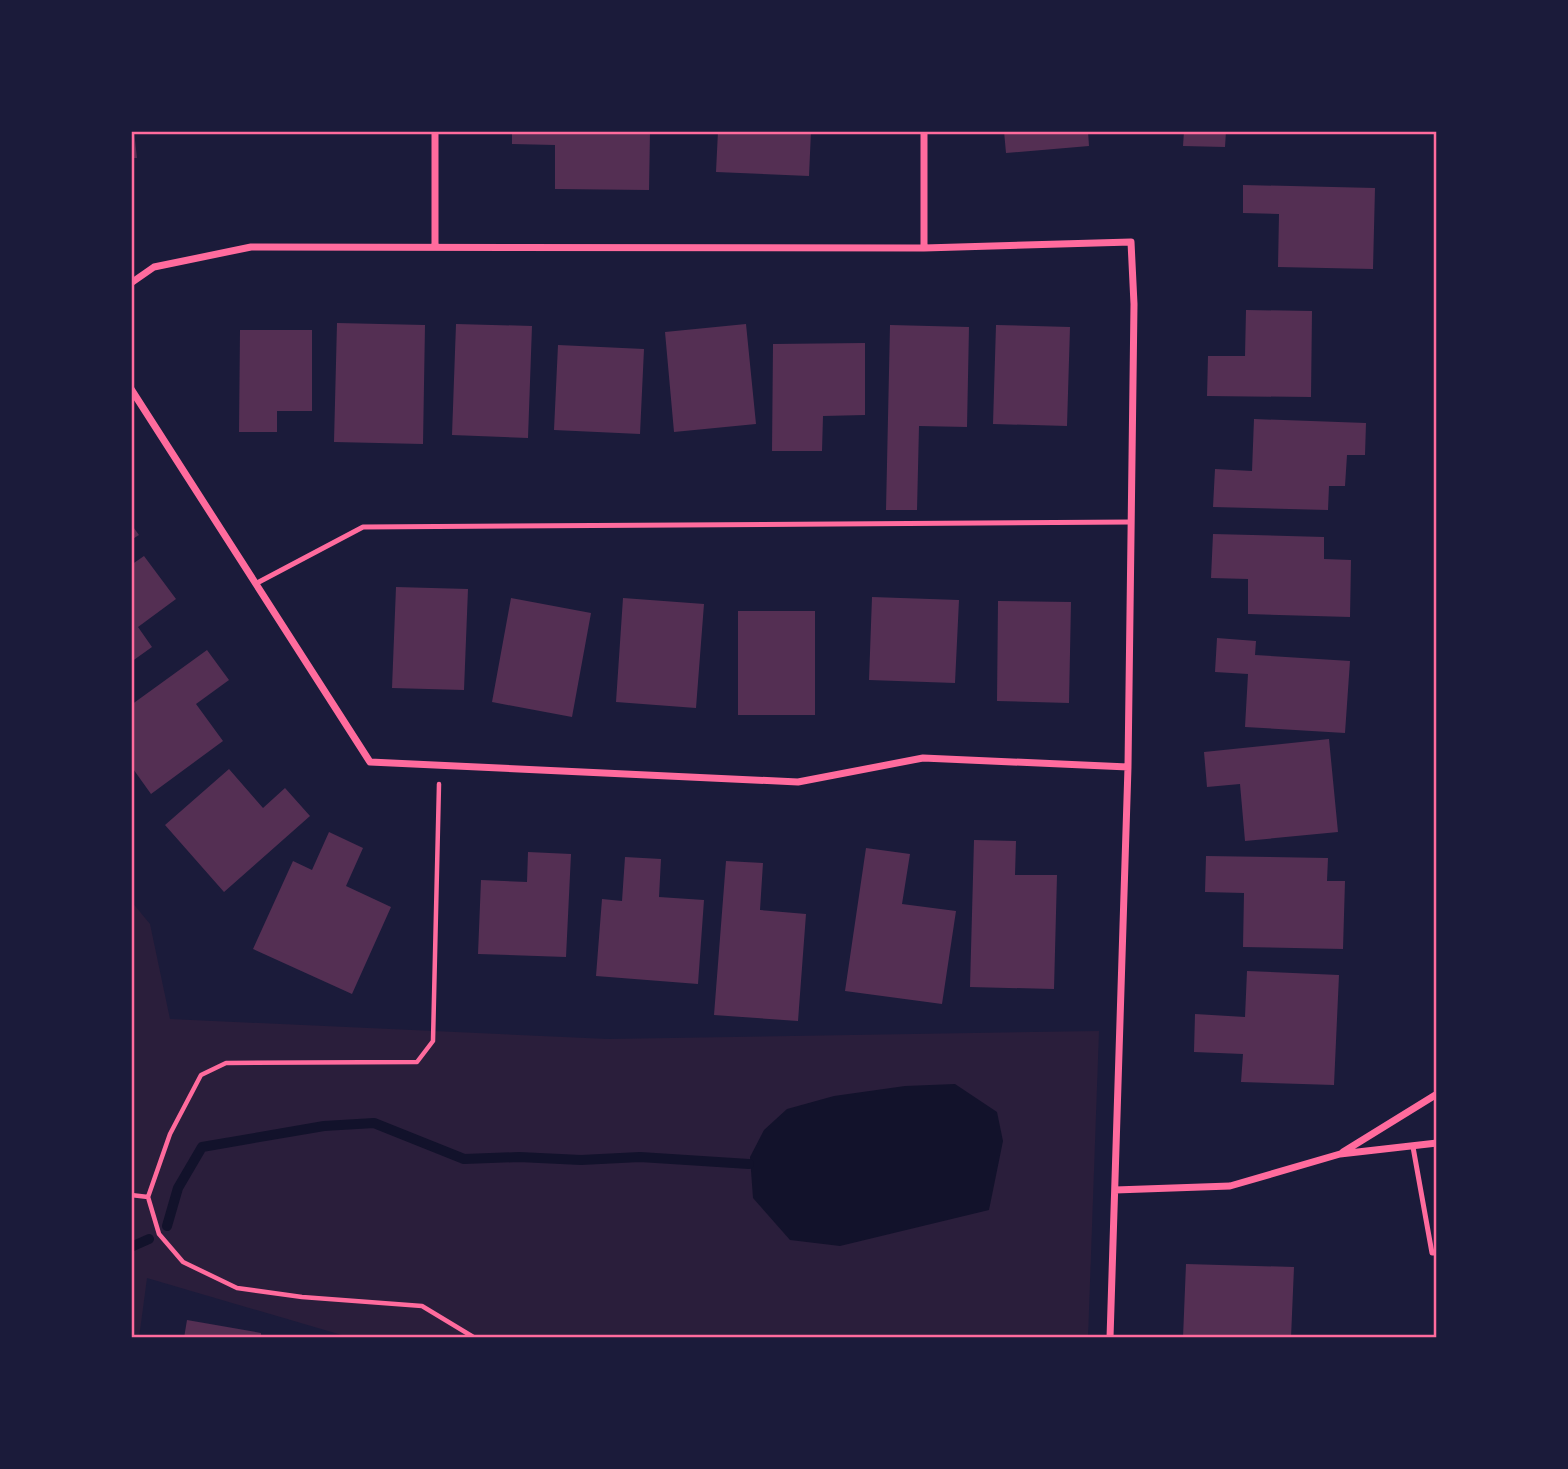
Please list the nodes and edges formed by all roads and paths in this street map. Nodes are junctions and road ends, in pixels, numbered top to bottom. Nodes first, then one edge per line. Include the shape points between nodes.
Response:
1 (435, 131) edge
2 (923, 131) edge
3 (436, 247) junction
4 (924, 248) junction
5 (131, 283) edge
6 (131, 389) edge
7 (1131, 523) junction
8 (257, 583) junction
9 (439, 765) junction
10 (1128, 767) junction
11 (1437, 1094) edge
12 (1437, 1143) edge
13 (1413, 1147) junction
14 (1340, 1154) junction
15 (1115, 1190) junction
16 (131, 1195) edge
17 (148, 1197) junction
18 (1437, 1252) edge
19 (475, 1338) edge
20 (1110, 1338) edge

1 - 3 street
2 - 4 street
3 - 4 street
3 - 5 street via 251,247 154,267
4 - 7 street via 1132,242
6 - 8 street
7 - 8 lane via 363,527
7 - 10 street
8 - 9 street via 370,762
9 - 10 street via 798,782 923,758
9 - 17 path via 433,1041 417,1062 226,1063 201,1075 170,1134
10 - 15 street
11 - 14 street
12 - 13 street
13 - 14 street
13 - 18 lane via 1432,1253
14 - 15 street via 1230,1186
15 - 20 street
16 - 17 path
17 - 19 path via 159,1234 183,1262 237,1288 422,1306

